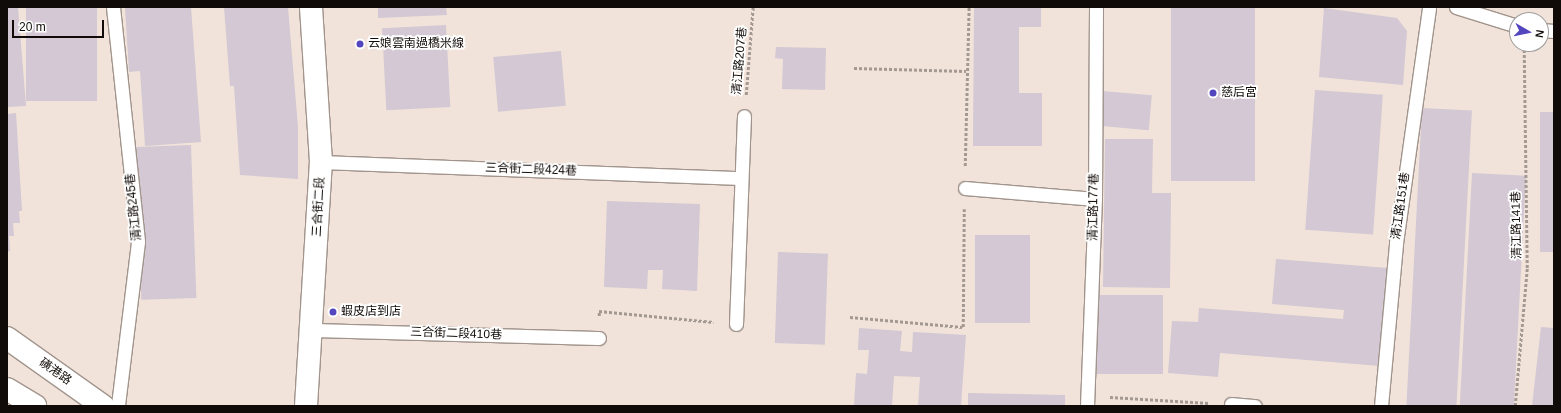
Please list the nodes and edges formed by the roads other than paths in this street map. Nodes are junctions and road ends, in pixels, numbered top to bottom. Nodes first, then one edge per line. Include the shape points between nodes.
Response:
1 (113, 7) edge
2 (311, 7) edge
3 (1096, 7) edge
4 (1429, 7) edge
5 (1456, 7) edge
6 (1509, 24) edge
7 (744, 116) road end
8 (321, 162) junction
9 (742, 178) junction
10 (965, 188) dead end
11 (1095, 199) junction
12 (736, 324) road end
13 (312, 330) junction
14 (7, 338) edge
15 (599, 338) road end
16 (7, 389) edge
17 (1087, 401) edge
18 (1231, 404) road end
19 (35, 406) edge
20 (103, 406) edge
21 (118, 406) edge
22 (306, 406) edge
23 (1255, 406) edge
24 (1381, 406) edge

1 - 21 lane, 清江路245巷 via 138,242
2 - 8 street, 三合街二段
3 - 11 lane, 清江路177巷
4 - 24 lane, 清江路151巷 via 1396,243
5 - 6 lane
7 - 9 lane
8 - 9 lane, 三合街二段424巷
8 - 13 street, 三合街二段
9 - 12 lane
10 - 11 lane
11 - 17 lane, 清江路177巷
13 - 15 lane, 三合街二段410巷
13 - 22 street, 三合街二段
14 - 20 street, 磺港路
16 - 19 street
18 - 23 lane

